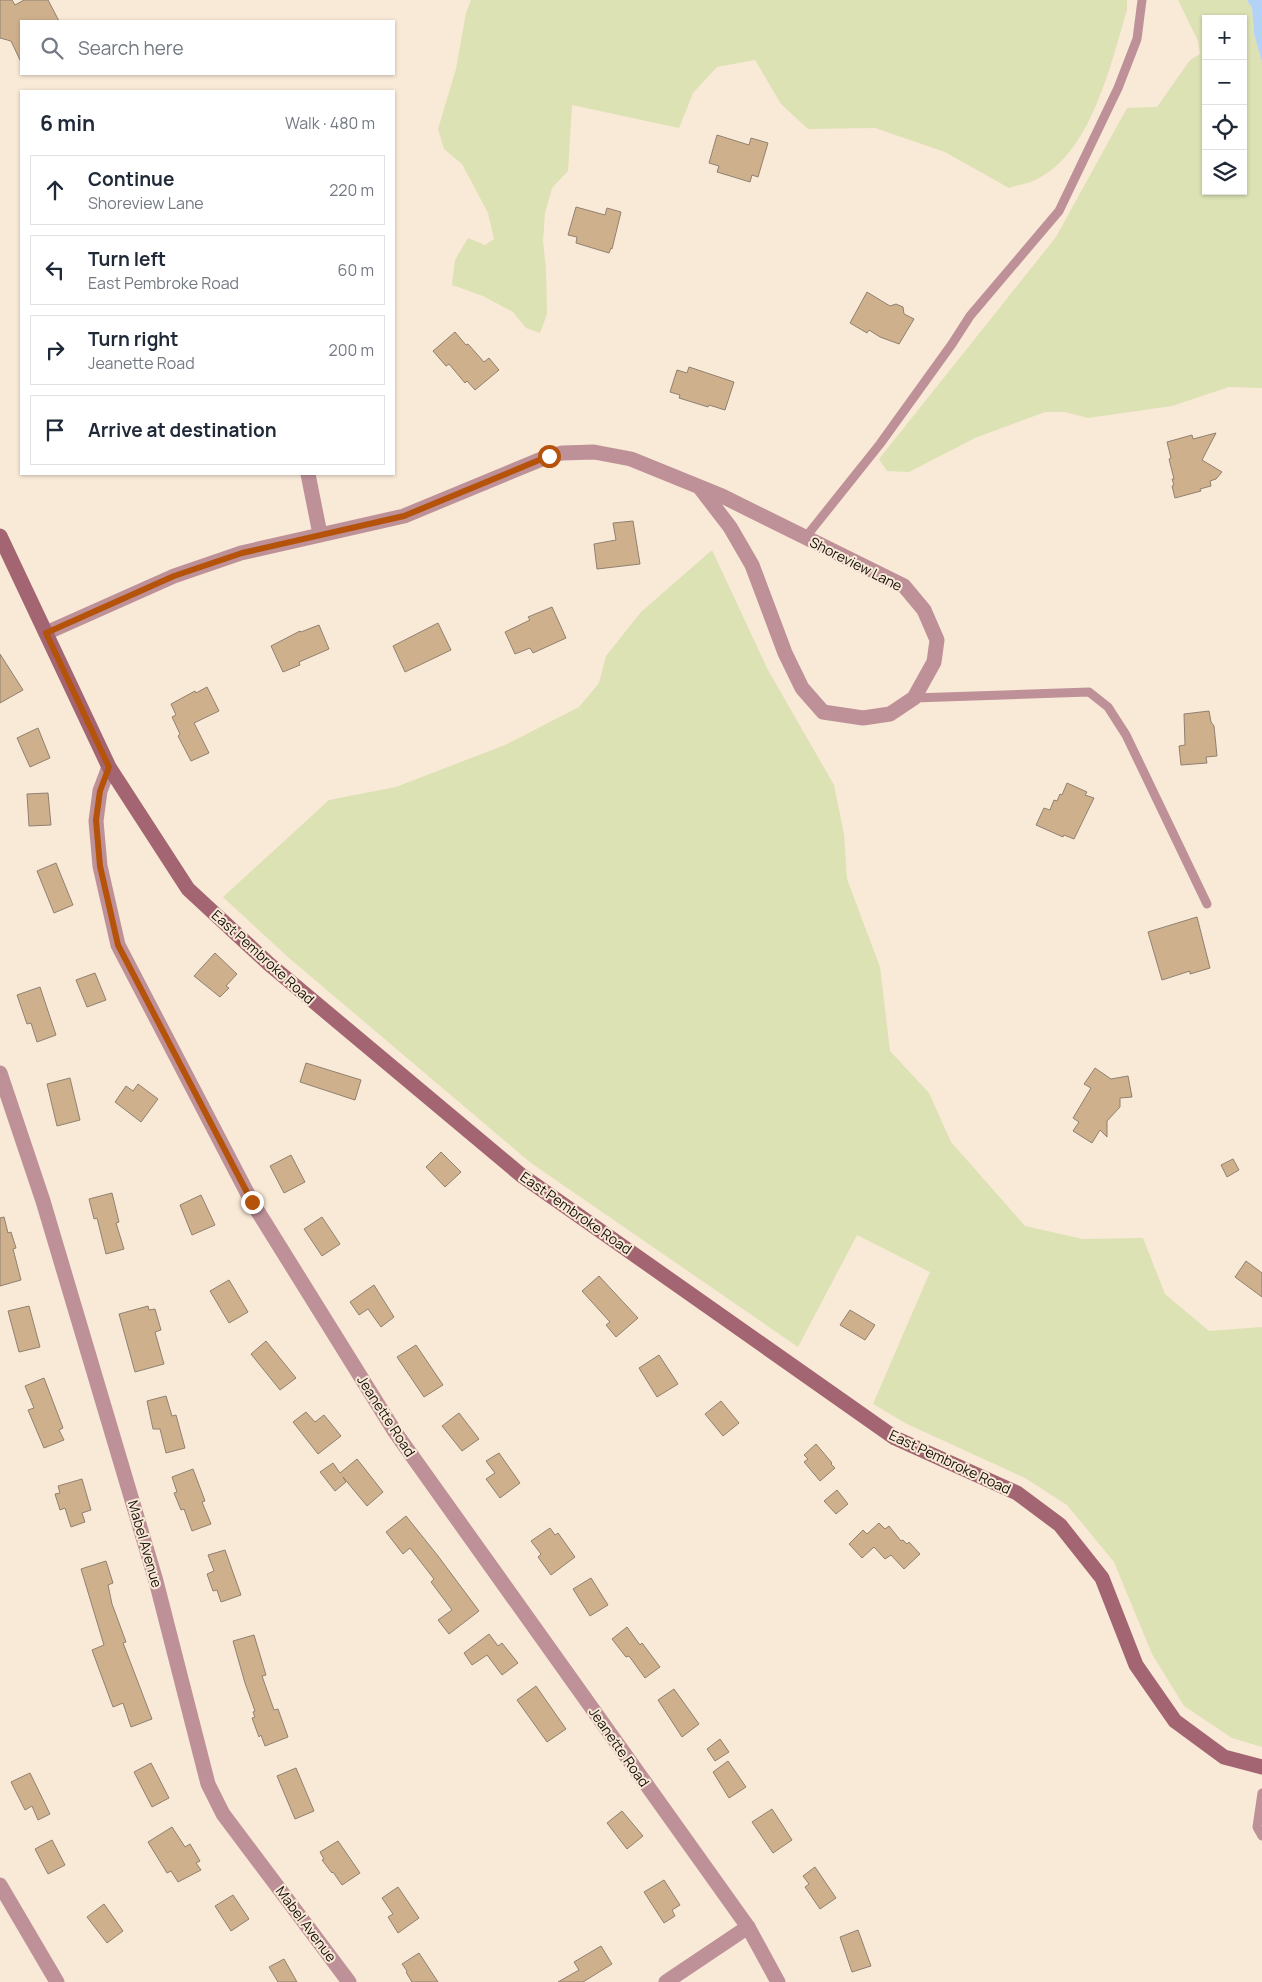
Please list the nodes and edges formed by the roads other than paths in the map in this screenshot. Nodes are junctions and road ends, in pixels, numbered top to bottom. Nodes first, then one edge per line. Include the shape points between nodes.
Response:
1 (1142, 0) edge
2 (308, 475) edge
3 (700, 488) junction
4 (320, 534) junction
5 (0, 536) edge
6 (805, 538) junction
7 (46, 633) junction
8 (914, 698) junction
9 (109, 767) junction
10 (1208, 904) dead end
11 (0, 1073) edge
12 (1262, 1767) edge
13 (1262, 1793) edge
14 (1262, 1836) edge
15 (0, 1885) edge
16 (748, 1927) junction
17 (57, 1982) edge
18 (349, 1982) edge
19 (666, 1982) edge
20 (778, 1982) edge

1 - 6 lane via 1137,39 1118,88 1059,211 970,316 880,444
2 - 4 street
3 - 4 street, Shoreview Lane via 632,459 594,452 562,453 404,516
3 - 6 street, Shoreview Lane
3 - 8 street, Shoreview Lane via 730,527 752,565 785,653 802,688 823,712 862,718 890,714
4 - 7 street, Shoreview Lane via 242,553 174,576
5 - 7 street, East Pembroke Road
6 - 8 street, Shoreview Lane via 904,586 924,610 937,640 934,662
7 - 9 street, East Pembroke Road
8 - 10 lane via 1089,692 1108,707 1126,735
9 - 12 street, East Pembroke Road via 188,889 269,964 521,1175 895,1438 1017,1493 1060,1525 1102,1578 1136,1666 1175,1721 1224,1757
9 - 16 street, Jeanette Road via 100,791 96,820 100,866 118,945 252,1202 395,1432
11 - 18 street, Mabel Avenue via 43,1201 156,1581 208,1784 223,1814
13 - 14 lane via 1257,1827
15 - 17 street
16 - 19 street
16 - 20 street, Jeanette Road

